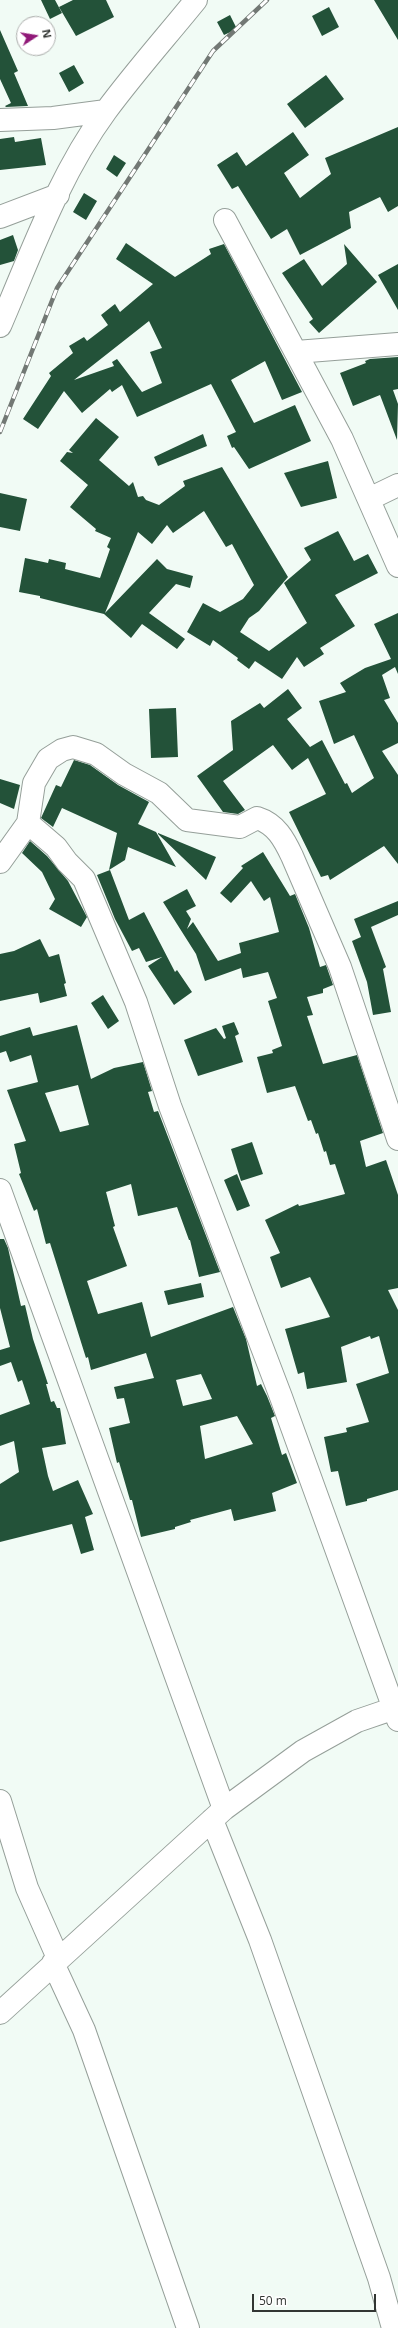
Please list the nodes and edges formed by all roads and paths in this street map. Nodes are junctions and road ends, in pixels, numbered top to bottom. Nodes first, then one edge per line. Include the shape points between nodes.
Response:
1 (196, 0) edge
2 (106, 111) junction
3 (0, 120) edge
4 (58, 196) junction
5 (0, 217) edge
6 (225, 220) dead end
7 (0, 326) edge
8 (398, 344) edge
9 (296, 352) junction
10 (398, 485) edge
11 (369, 499) junction
12 (398, 566) edge
13 (28, 823) junction
14 (0, 862) edge
15 (398, 1139) edge
16 (0, 1190) edge
17 (397, 1711) edge
18 (0, 1801) edge
19 (218, 1815) junction
20 (56, 1960) junction
21 (0, 2013) edge
22 (188, 2328) edge
23 (393, 2328) edge

1 - 2 street
2 - 3 street via 53,118
2 - 4 street
4 - 5 street
4 - 7 street
6 - 9 street
8 - 9 street
9 - 11 street via 342,439
10 - 11 street
11 - 12 street
13 - 14 street
13 - 15 street via 34,782 48,759 62,750 74,747 96,754 124,774 159,793 187,820 240,827 257,818 271,824 284,839 340,967
13 - 17 street via 56,846 84,879 136,1002 170,1106
16 - 19 street
17 - 19 street via 358,1721 303,1751
18 - 20 street via 27,1888
19 - 20 street
19 - 23 street via 379,2278
20 - 21 street
20 - 22 street via 84,2030

